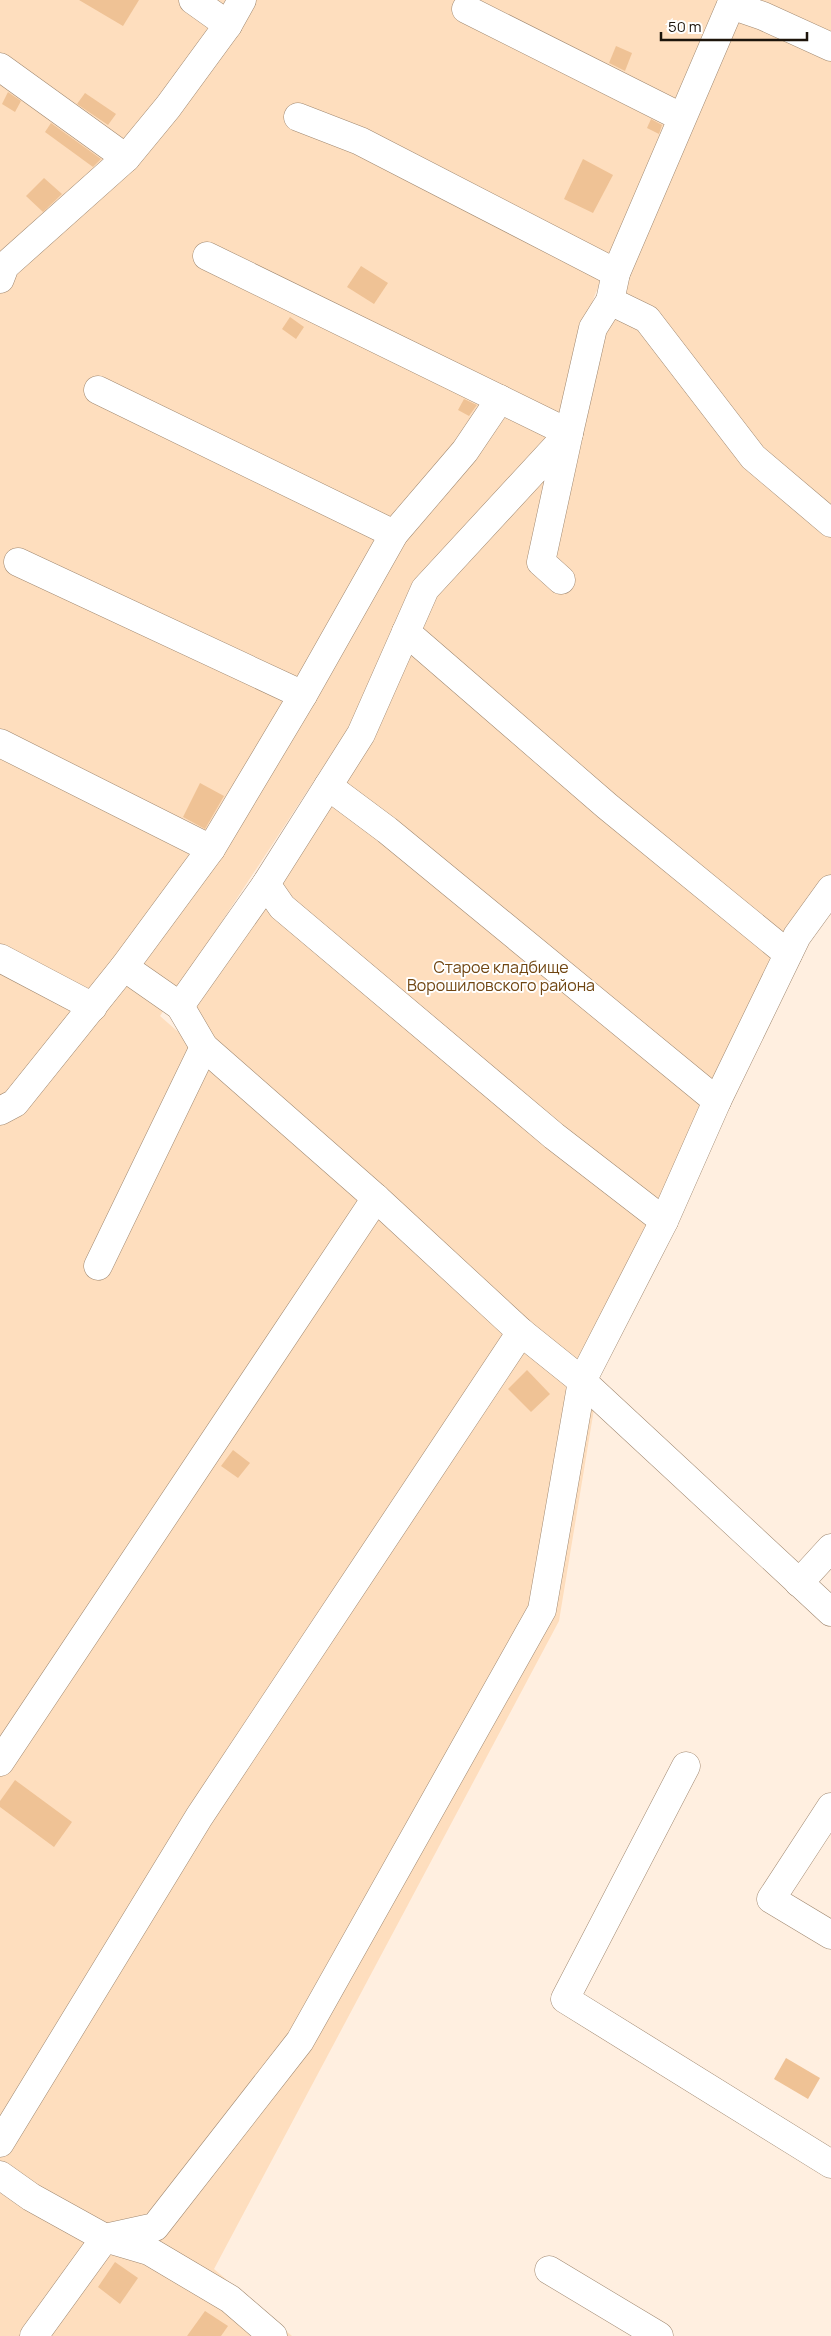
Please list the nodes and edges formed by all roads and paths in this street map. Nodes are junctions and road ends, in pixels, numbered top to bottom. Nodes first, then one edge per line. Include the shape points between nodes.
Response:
1 (193, 0) edge
2 (242, 0) edge
3 (732, 3) edge
4 (466, 10) dead end
5 (228, 24) junction
6 (831, 47) edge
7 (0, 68) edge
8 (298, 117) dead end
9 (681, 117) junction
10 (126, 158) junction
11 (207, 256) dead end
12 (2, 269) edge
13 (616, 273) junction
14 (610, 301) junction
15 (98, 390) dead end
16 (500, 399) junction
17 (569, 433) junction
18 (831, 523) edge
19 (394, 534) junction
20 (18, 562) dead end
21 (561, 580) dead end
22 (406, 632) junction
23 (303, 695) junction
24 (0, 743) edge
25 (328, 786) junction
26 (211, 849) junction
27 (266, 884) junction
28 (831, 889) edge
29 (788, 954) junction
30 (0, 958) edge
31 (124, 967) junction
32 (180, 1006) junction
33 (93, 1007) junction
34 (204, 1047) junction
35 (717, 1101) junction
36 (0, 1111) edge
37 (376, 1198) junction
38 (664, 1221) junction
39 (98, 1266) dead end
40 (521, 1332) junction
41 (582, 1381) junction
42 (831, 1548) edge
43 (799, 1582) junction
44 (831, 1612) edge
45 (0, 1762) edge
46 (686, 1766) dead end
47 (831, 1808) edge
48 (831, 1935) edge
49 (0, 2143) edge
50 (831, 2164) edge
51 (0, 2175) edge
52 (106, 2238) junction
53 (549, 2270) dead end
54 (34, 2336) edge
55 (273, 2336) edge
56 (659, 2336) edge

1 - 5 lane
2 - 5 lane
3 - 6 lane
3 - 9 lane
4 - 9 lane
5 - 10 lane via 168,107
7 - 10 lane
8 - 13 lane via 360,140
9 - 13 lane
10 - 12 lane
11 - 16 lane
13 - 14 lane
14 - 17 lane via 593,328
14 - 18 lane via 647,320 753,457
15 - 19 lane
16 - 17 lane
16 - 19 lane via 465,451
17 - 21 lane via 541,562
17 - 22 lane via 425,590
19 - 23 lane
20 - 23 lane
22 - 25 lane via 361,734
22 - 29 lane via 607,806
23 - 26 lane
24 - 26 lane
25 - 27 lane
25 - 35 lane via 387,830
26 - 31 lane
27 - 32 lane
27 - 38 lane via 289,913 554,1136
28 - 29 lane
29 - 35 lane
30 - 33 lane
31 - 32 lane
31 - 33 lane
32 - 34 lane
33 - 36 lane via 15,1103
34 - 37 lane
34 - 39 lane
35 - 38 lane
37 - 40 lane
37 - 45 lane
38 - 41 lane
40 - 41 lane
40 - 49 lane via 200,1817
41 - 43 lane
41 - 52 lane via 542,1610 300,2041 155,2228
42 - 43 lane
43 - 44 lane
46 - 50 lane via 565,1999
47 - 48 lane via 771,1900
51 - 52 lane via 31,2197
52 - 54 lane
52 - 55 lane via 149,2251 230,2299
53 - 56 lane

